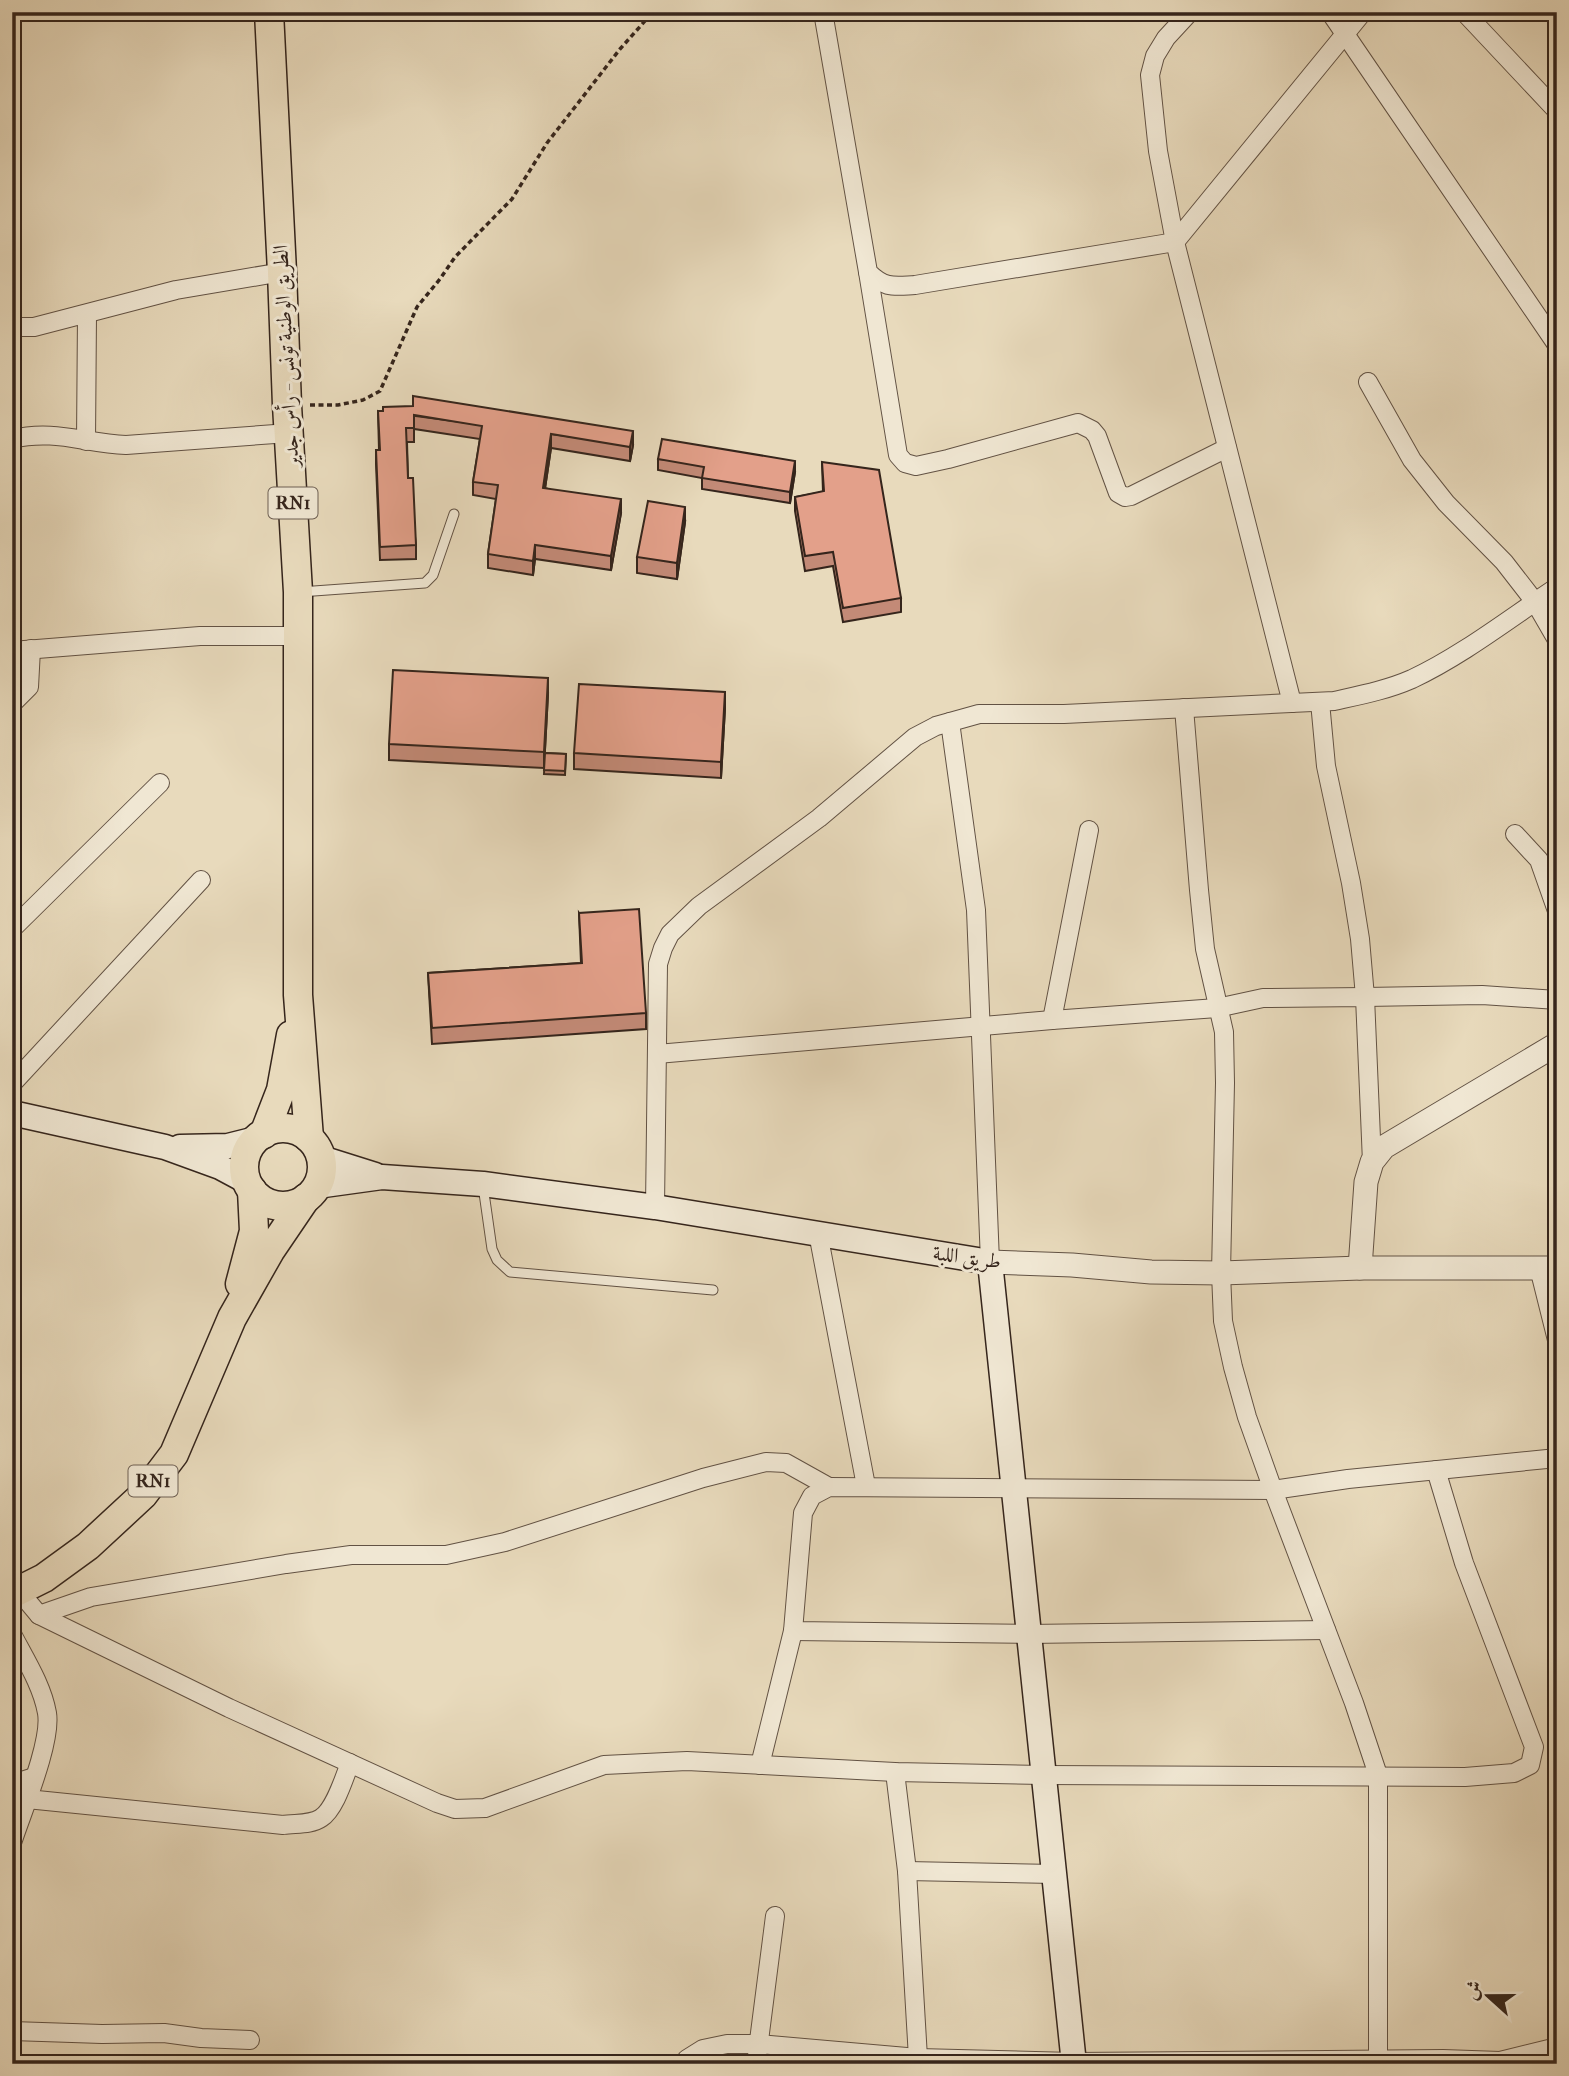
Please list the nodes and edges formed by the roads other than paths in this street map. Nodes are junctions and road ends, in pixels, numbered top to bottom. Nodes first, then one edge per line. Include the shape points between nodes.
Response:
1 (269, 12) edge
2 (823, 12) edge
3 (1190, 12) edge
4 (1330, 12) edge
5 (1363, 12) edge
6 (1464, 12) edge
7 (1345, 35) junction
8 (1557, 111) edge
9 (1175, 242) junction
10 (282, 272) junction
11 (869, 272) junction
12 (87, 314) junction
13 (12, 327) edge
14 (1557, 345) edge
15 (1368, 382) dead end
16 (288, 419) junction
17 (12, 439) edge
18 (86, 441) junction
19 (1227, 448) junction
20 (454, 514) dead end
21 (1557, 587) edge
22 (298, 592) junction
23 (1535, 602) junction
24 (297, 636) junction
25 (1557, 640) edge
26 (32, 649) junction
27 (12, 651) edge
28 (1320, 702) junction
29 (1293, 703) junction
30 (12, 704) edge
31 (1184, 708) junction
32 (950, 722) junction
33 (160, 783) dead end
34 (1089, 830) dead end
35 (1515, 834) dead end
36 (201, 880) dead end
37 (1557, 911) edge
38 (12, 929) edge
39 (298, 995) junction
40 (1365, 998) junction
41 (1557, 1000) edge
42 (1217, 1008) junction
43 (1052, 1020) junction
44 (981, 1026) junction
45 (1557, 1044) edge
46 (657, 1054) junction
47 (12, 1084) edge
48 (12, 1113) edge
49 (260, 1137) junction
50 (165, 1147) junction
51 (315, 1148) junction
52 (1372, 1162) junction
53 (382, 1177) junction
54 (483, 1184) junction
55 (250, 1186) junction
56 (312, 1192) junction
57 (655, 1207) junction
58 (818, 1233) junction
59 (990, 1262) junction
60 (1360, 1268) junction
61 (1548, 1268) edge
62 (1220, 1273) junction
63 (713, 1290) dead end
64 (232, 1318) junction
65 (1557, 1340) edge
66 (1557, 1458) edge
67 (1436, 1470) junction
68 (866, 1486) junction
69 (829, 1487) junction
70 (1013, 1488) junction
71 (1273, 1490) junction
72 (15, 1593) edge
73 (39, 1615) junction
74 (1326, 1630) junction
75 (793, 1631) junction
76 (12, 1634) edge
77 (1028, 1634) junction
78 (350, 1763) junction
79 (760, 1765) junction
80 (895, 1772) junction
81 (1043, 1775) junction
82 (1378, 1775) junction
83 (34, 1777) junction
84 (12, 1784) edge
85 (27, 1798) junction
86 (12, 1843) edge
87 (907, 1871) junction
88 (1054, 1874) junction
89 (775, 1916) dead end
90 (12, 2031) edge
91 (250, 2040) dead end
92 (759, 2044) junction
93 (1557, 2048) edge
94 (918, 2058) junction
95 (1378, 2060) junction
96 (1405, 2061) edge
97 (1074, 2063) edge
98 (685, 2064) edge
99 (756, 2064) edge

1 - 10 main road, الطريق الوطنية تونس - رأس جدير / RN1
2 - 11 street
3 - 9 street via 1166,38 1150,75
4 - 7 street
5 - 7 street
6 - 8 street
7 - 9 street
7 - 14 street
9 - 11 street via 915,285 890,286
9 - 19 street
10 - 12 street via 176,290
10 - 16 main road, الطريق الوطنية تونس - رأس جدير / RN1
11 - 19 street via 898,456 905,463 916,466 948,459 1078,424 1097,436 1118,493 1125,497
12 - 13 street via 34,327
12 - 18 street
15 - 23 street via 1412,460
16 - 18 street via 126,445
16 - 22 main road, الطريق الوطنية تونس - رأس جدير / RN1
17 - 18 street via 41,434
19 - 29 street
20 - 22 lane via 433,575 425,583
21 - 23 street
22 - 24 main road, الطريق الوطنية تونس - رأس جدير / RN1
23 - 25 street
23 - 28 street via 1409,680 1371,693
24 - 26 street via 201,636
24 - 39 main road, الطريق الوطنية تونس - رأس جدير / RN1
26 - 27 street
26 - 30 street via 29,687
28 - 29 street
28 - 40 street via 1326,766 1360,939
29 - 31 street
31 - 32 street via 979,714
31 - 42 street via 1205,949
32 - 44 street via 976,910
32 - 46 street via 915,737 819,818 699,906 670,934 658,964
33 - 38 street
34 - 43 street
35 - 37 street via 1539,860
36 - 47 street
39 - 49 main road, الطريق الوطنية تونس - رأس جدير / RN1 via 281,1090
39 - 51 main road, الطريق الوطنية تونس - رأس جدير / RN1
40 - 41 street via 1482,995
40 - 42 street via 1263,998
40 - 52 street
42 - 43 street
42 - 62 street via 1224,1032 1225,1083
43 - 44 street
44 - 46 street
44 - 59 street
45 - 52 street via 1384,1147
46 - 57 street
48 - 50 main road
49 - 50 main road via 228,1146
49 - 51 main road via 282,1128 301,1133
49 - 55 main road, RN1 via 246,1159
50 - 55 main road via 220,1167
51 - 53 main road, طريق اللبة
51 - 56 main road, RN1 via 322,1168
52 - 60 street via 1366,1182
53 - 54 main road, طريق اللبة
53 - 56 main road, طريق اللبة
54 - 57 main road, طريق اللبة
54 - 63 lane via 492,1249 510,1272
55 - 56 main road via 260,1199 283,1206
55 - 64 main road, RN1 via 254,1231
56 - 64 main road, RN1 via 270,1251
57 - 58 main road, طريق اللبة
58 - 59 main road, طريق اللبة
58 - 68 street
59 - 62 street, طريق اللبة
59 - 70 main road
60 - 61 street, طريق اللبة
60 - 62 street, طريق اللبة
61 - 65 street
62 - 71 street via 1223,1321 1233,1367
64 - 72 main road, RN1 via 174,1454 143,1495 88,1546
66 - 67 street
67 - 71 street
67 - 82 street via 1464,1563 1534,1747 1530,1765 1514,1773
68 - 69 street
68 - 70 street
69 - 73 street via 786,1463 766,1462 505,1542 446,1555 351,1555 286,1564 91,1597
69 - 75 street via 812,1496 803,1513
70 - 71 street
70 - 77 main road
71 - 74 street
72 - 73 street
73 - 78 street
74 - 77 street
74 - 82 street
75 - 77 street
75 - 79 street
76 - 83 street via 40,1687 47,1714 47,1736
77 - 81 main road
78 - 79 street via 437,1803 469,1810 604,1765 687,1761
78 - 85 street via 322,1817 283,1825
79 - 80 street
80 - 81 street
80 - 87 street
81 - 82 street
81 - 88 main road
82 - 95 street
83 - 84 street
83 - 85 street
85 - 86 street
87 - 88 street
87 - 94 street
88 - 97 main road
89 - 92 street
90 - 91 street via 164,2033
92 - 94 street
92 - 98 street via 703,2049
92 - 99 street
93 - 96 street via 1500,2061
94 - 97 street
95 - 96 street
95 - 97 street

